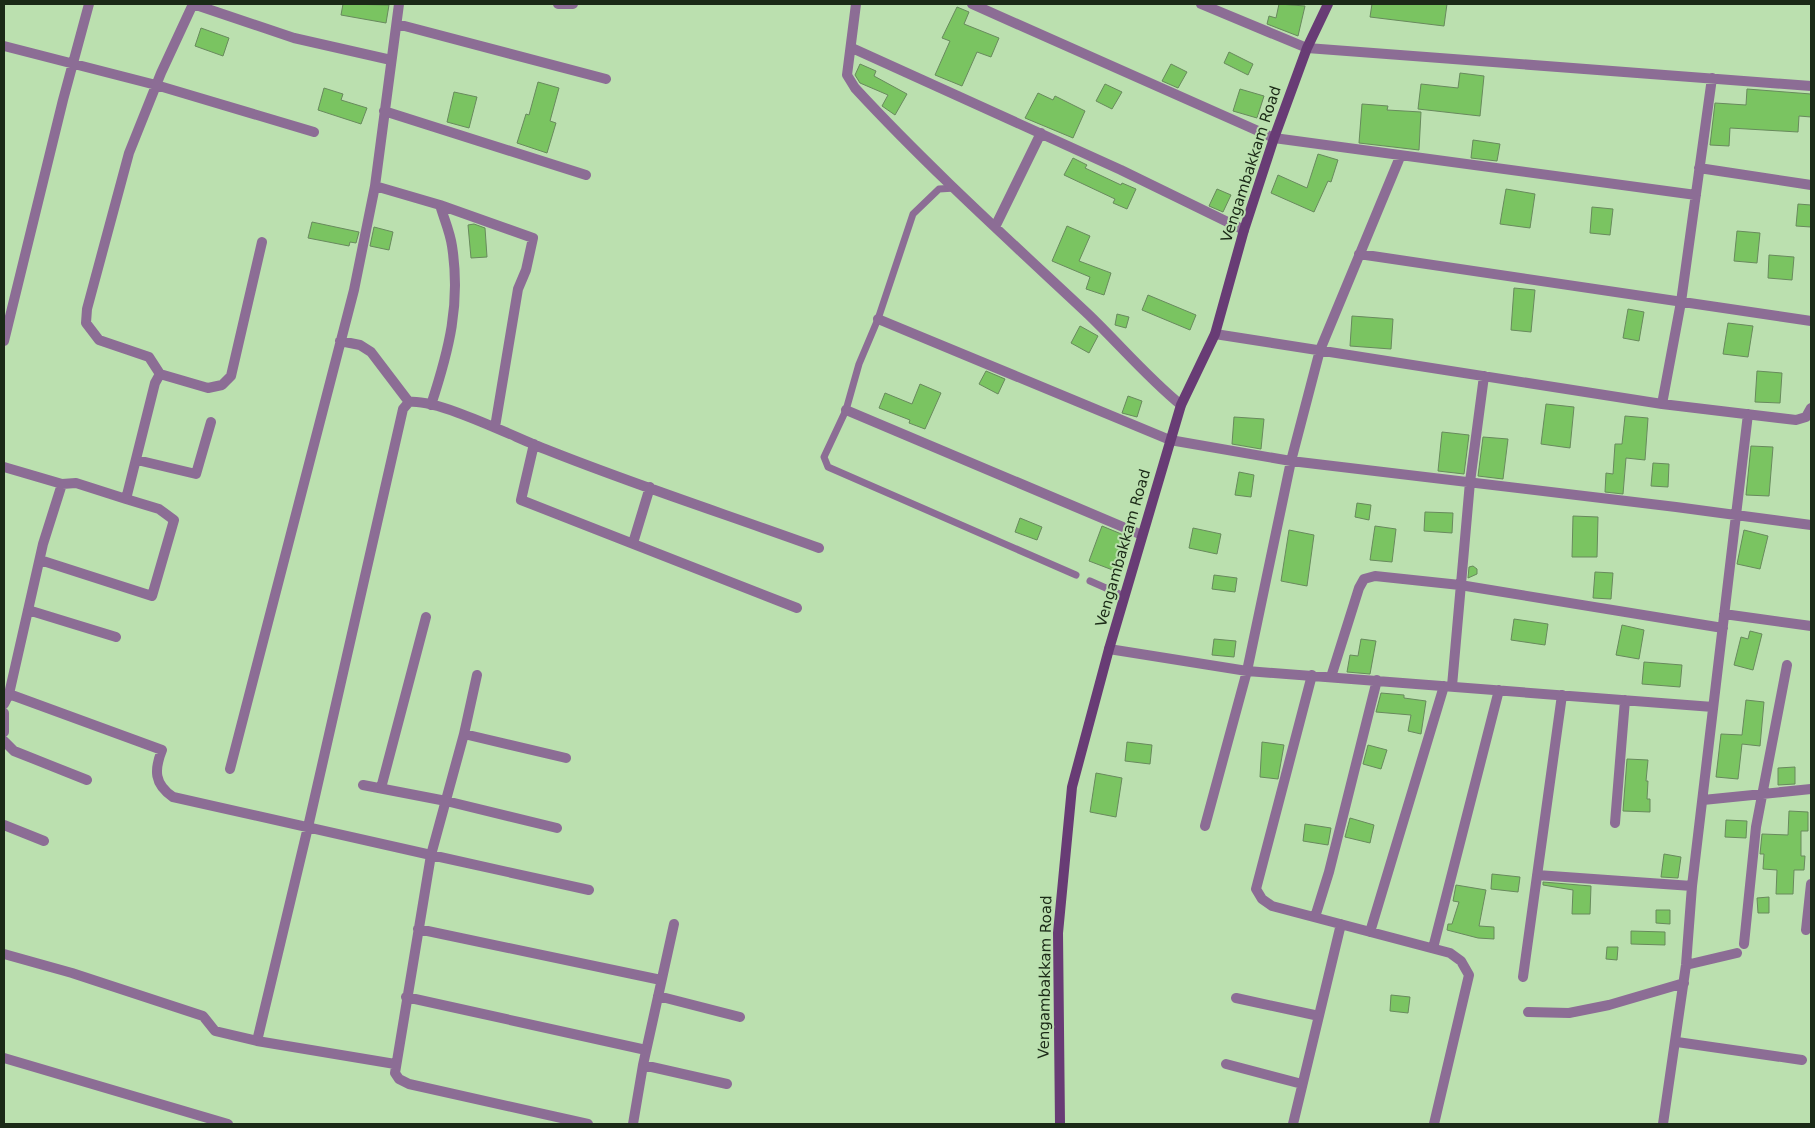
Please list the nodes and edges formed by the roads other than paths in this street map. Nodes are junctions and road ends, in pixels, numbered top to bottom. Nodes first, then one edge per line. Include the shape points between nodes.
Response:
1 (89, 4) edge
2 (193, 4) edge
3 (399, 4) edge
4 (558, 4) edge
5 (574, 4) edge
6 (856, 4) edge
7 (972, 4) edge
8 (1201, 4) edge
9 (1328, 4) edge
10 (396, 24) junction
11 (4, 46) edge
12 (852, 48) junction
13 (1307, 48) junction
14 (391, 60) junction
15 (73, 63) junction
16 (1712, 78) junction
17 (606, 79) dead end
18 (156, 85) junction
19 (1811, 86) edge
20 (384, 111) junction
21 (314, 132) dead end
22 (1041, 133) junction
23 (1274, 138) junction
24 (1400, 156) junction
25 (1699, 168) junction
26 (586, 175) dead end
27 (1811, 185) edge
28 (375, 186) junction
29 (955, 188) junction
30 (1696, 195) junction
31 (440, 205) junction
32 (995, 227) junction
33 (1244, 230) junction
34 (262, 242) dead end
35 (1358, 254) junction
36 (1681, 302) junction
37 (878, 319) junction
38 (1811, 321) edge
39 (1215, 334) junction
40 (4, 341) edge
41 (340, 341) junction
42 (1320, 350) junction
43 (160, 374) junction
44 (1484, 376) junction
45 (410, 402) junction
46 (1662, 404) junction
47 (431, 405) junction
48 (1180, 405) junction
49 (1811, 408) edge
50 (846, 410) junction
51 (1748, 414) junction
52 (211, 422) dead end
53 (494, 427) junction
54 (1170, 440) junction
55 (534, 444) junction
56 (137, 460) junction
57 (1291, 461) junction
58 (4, 467) edge
59 (1470, 482) junction
60 (62, 484) junction
61 (650, 487) junction
62 (126, 499) junction
63 (1736, 515) junction
64 (1811, 525) edge
65 (1142, 535) junction
66 (633, 543) junction
67 (819, 548) dead end
68 (40, 560) junction
69 (1076, 575) dead end
70 (1090, 581) dead end
71 (1460, 585) junction
72 (1124, 596) junction
73 (797, 608) dead end
74 (28, 610) junction
75 (1724, 614) junction
76 (426, 617) dead end
77 (1811, 626) edge
78 (1723, 628) junction
79 (116, 637) dead end
80 (1109, 649) junction
81 (1787, 665) dead end
82 (1247, 671) junction
83 (477, 675) dead end
84 (1312, 675) junction
85 (1331, 677) junction
86 (1377, 680) junction
87 (1448, 686) junction
88 (1499, 690) junction
89 (9, 694) junction
90 (1562, 695) junction
91 (1625, 700) junction
92 (4, 704) edge
93 (1713, 707) junction
94 (4, 712) edge
95 (4, 732) edge
96 (464, 734) junction
97 (4, 741) edge
98 (566, 758) dead end
99 (230, 769) dead end
100 (87, 780) dead end
101 (363, 785) dead end
102 (381, 788) junction
103 (1811, 789) edge
104 (1762, 794) junction
105 (1703, 800) junction
106 (446, 801) junction
107 (1615, 823) dead end
108 (4, 825) edge
109 (1205, 826) dead end
110 (308, 827) junction
111 (557, 828) dead end
112 (44, 841) dead end
113 (431, 855) junction
114 (1537, 875) junction
115 (1811, 884) edge
116 (1692, 886) junction
117 (589, 890) dead end
118 (1315, 917) junction
119 (674, 924) dead end
120 (1341, 924) junction
121 (418, 929) junction
122 (1806, 930) dead end
123 (1370, 932) junction
124 (1744, 944) dead end
125 (1433, 948) junction
126 (1737, 953) dead end
127 (4, 954) edge
128 (1686, 965) junction
129 (1523, 977) dead end
130 (661, 980) junction
131 (1684, 983) junction
132 (658, 996) junction
133 (406, 997) junction
134 (1236, 998) dead end
135 (1528, 1012) dead end
136 (1319, 1016) junction
137 (740, 1017) dead end
138 (257, 1041) junction
139 (1677, 1042) junction
140 (646, 1050) junction
141 (4, 1058) edge
142 (1802, 1060) dead end
143 (395, 1064) junction
144 (643, 1064) junction
145 (1226, 1064) dead end
146 (727, 1084) dead end
147 (1302, 1084) junction
148 (195, 1120) edge
149 (228, 1124) edge
150 (588, 1124) edge
151 (633, 1124) edge
152 (1060, 1124) edge
153 (1293, 1124) edge
154 (1434, 1124) edge
155 (1663, 1124) edge

1 - 15 street
2 - 14 street via 294,38
2 - 18 street
3 - 10 street
4 - 5 street
6 - 12 street
7 - 23 street
8 - 13 street
9 - 13 main road, Vengambakkam Road
10 - 14 street
10 - 17 street
11 - 15 street
12 - 22 street
12 - 29 street via 847,76 855,88
13 - 16 street
13 - 23 main road, Vengambakkam Road
14 - 20 street
15 - 18 street
15 - 40 street
16 - 19 street
16 - 25 street
18 - 21 street
18 - 43 street via 119,185 86,323 99,340 149,357
20 - 26 street
20 - 28 street
22 - 32 street
22 - 33 street
23 - 24 street
23 - 33 main road, Vengambakkam Road
24 - 30 street
24 - 35 street
25 - 27 street
25 - 30 street
28 - 31 street
28 - 41 street
29 - 32 street
29 - 37 lane via 939,189 913,214
30 - 36 street
31 - 47 street via 452,244 455,290 448,352
31 - 53 street via 533,238 518,289
32 - 48 street
33 - 39 main road, Vengambakkam Road
34 - 43 street via 231,376 222,385 208,388
35 - 36 street
35 - 42 street
36 - 38 street
36 - 46 street
37 - 50 lane via 859,364
37 - 54 street
39 - 42 street
39 - 48 main road, Vengambakkam Road
41 - 45 street via 360,345 371,352
41 - 99 street
42 - 44 street
42 - 57 street
43 - 56 street via 155,383
44 - 46 street
44 - 59 street
45 - 47 street
45 - 110 street via 399,419
46 - 51 street
47 - 53 street
48 - 54 main road, Vengambakkam Road
49 - 51 street via 1806,417 1796,420
50 - 65 street
50 - 69 lane via 824,457 828,468
51 - 63 street
52 - 56 street via 196,474
53 - 55 street
54 - 57 street
54 - 65 main road, Vengambakkam Road
55 - 61 street
55 - 66 street via 521,500
56 - 62 street
57 - 59 street
57 - 82 street
58 - 60 street
59 - 63 street
59 - 71 street
60 - 62 street via 76,483
60 - 68 street
61 - 66 street
61 - 67 street
62 - 68 street via 159,509 174,520 152,596
63 - 64 street
63 - 75 street
65 - 72 main road, Vengambakkam Road
66 - 73 street
68 - 74 street
70 - 72 lane
71 - 78 street
71 - 85 street via 1375,576 1364,579
71 - 87 street
72 - 80 main road, Vengambakkam Road
74 - 79 street
74 - 89 street
75 - 77 street
75 - 78 street
76 - 102 street
78 - 93 street
80 - 82 street
80 - 152 main road, Vengambakkam Road via 1072,787 1058,933
81 - 104 street
82 - 84 street
82 - 109 street
83 - 96 street
84 - 85 street
84 - 118 street via 1256,889 1272,906
85 - 86 street
86 - 87 street
86 - 118 street
87 - 88 street
87 - 123 street
88 - 90 street
88 - 125 street
89 - 92 street
89 - 110 street via 162,750 157,763 158,780 161,789 173,797
90 - 91 street
90 - 114 street
91 - 93 street
91 - 107 street
93 - 105 street
94 - 95 street
96 - 98 street
96 - 106 street
97 - 100 street via 14,751
101 - 102 street
102 - 106 street
103 - 104 street
104 - 105 street
104 - 124 street
105 - 116 street
106 - 111 street
106 - 113 street
108 - 112 street
110 - 113 street
110 - 138 street
113 - 117 street
113 - 121 street
114 - 116 street
114 - 129 street
115 - 122 street
116 - 128 street
118 - 120 street
119 - 130 street
120 - 123 street
120 - 136 street
121 - 130 street
121 - 133 street
123 - 125 street
125 - 154 street via 1450,953 1461,961 1468,975
126 - 128 street
127 - 138 street via 203,1016 215,1032
128 - 131 street
130 - 132 street
131 - 135 street via 1568,1013
131 - 139 street
132 - 137 street
132 - 140 street
133 - 140 street
133 - 143 street
134 - 136 street
136 - 147 street
138 - 143 street
139 - 142 street
139 - 155 street
140 - 144 street
141 - 148 street
143 - 150 street via 399,1080 410,1084
144 - 146 street
144 - 151 street
145 - 147 street
147 - 153 street
148 - 149 street

